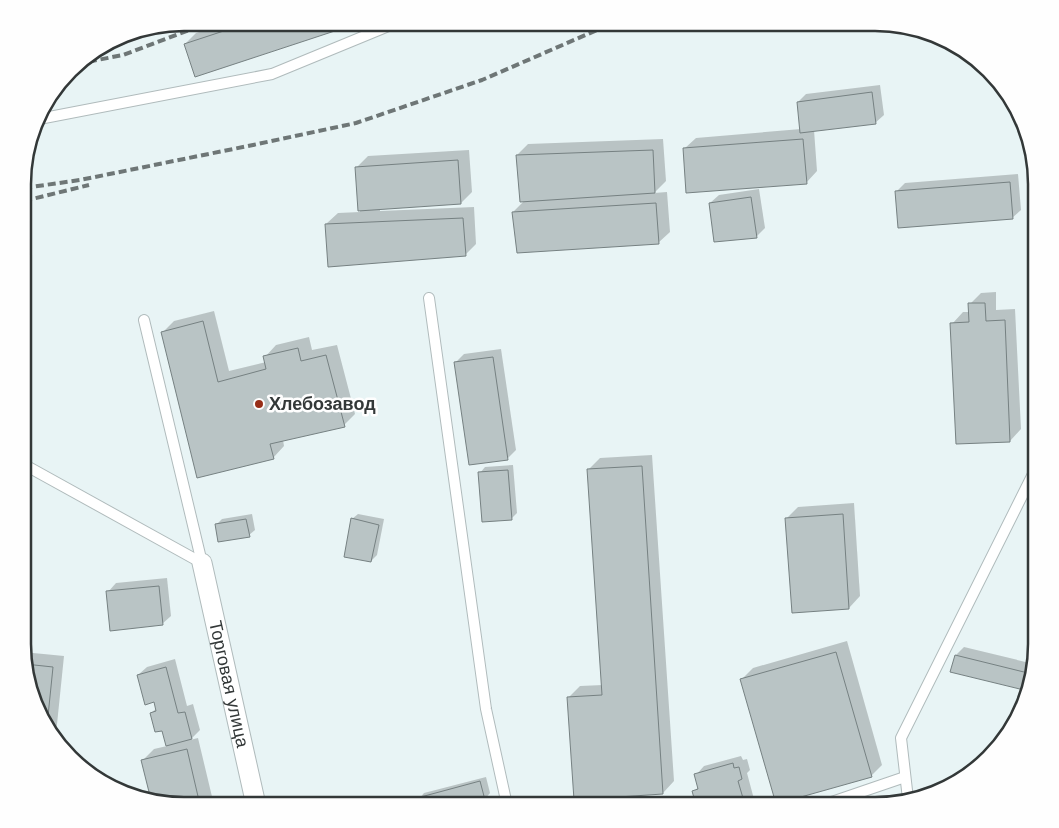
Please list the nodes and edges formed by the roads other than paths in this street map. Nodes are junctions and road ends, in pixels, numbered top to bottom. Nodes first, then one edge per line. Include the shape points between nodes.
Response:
1 (376, 31) edge
2 (47, 118) edge
3 (429, 298) dead end
4 (144, 320) dead end
5 (32, 469) edge
6 (1027, 485) edge
7 (202, 563) junction
8 (905, 777) junction
9 (907, 793) edge
10 (254, 796) edge
11 (505, 796) edge
12 (848, 797) edge

1 - 2 lane via 272,74
3 - 11 lane via 486,709
4 - 7 lane
5 - 7 lane
6 - 8 lane via 901,738
7 - 10 street, Торговая улица
8 - 9 lane
8 - 12 lane

